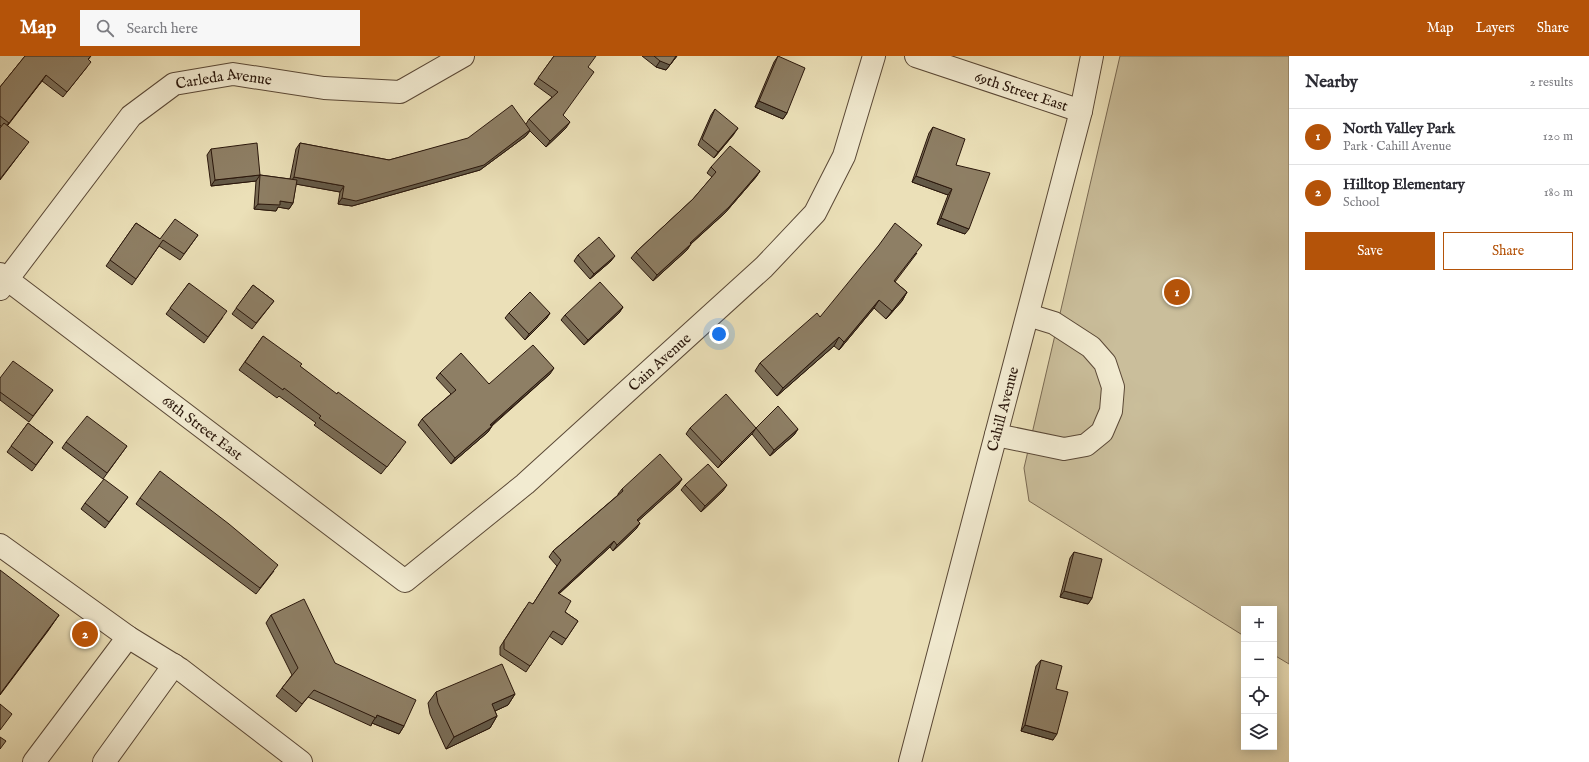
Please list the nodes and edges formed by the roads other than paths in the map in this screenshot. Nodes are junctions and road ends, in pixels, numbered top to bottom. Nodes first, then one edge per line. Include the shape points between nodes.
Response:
1 (463, 56) edge
2 (874, 56) edge
3 (916, 56) edge
4 (1092, 56) edge
5 (1081, 111) junction
6 (2, 281) edge
7 (1028, 315) junction
8 (996, 435) junction
9 (0, 545) edge
10 (405, 581) joint
11 (128, 637) junction
12 (174, 665) junction
13 (34, 762) edge
14 (104, 762) edge
15 (301, 762) edge
16 (910, 762) edge

1 - 6 street, Carleda Avenue via 400,92 324,88 233,74 174,84 131,116
2 - 10 street, Cain Avenue via 844,156 815,212 764,267 525,484
3 - 5 street, 69th Street East
4 - 5 street, Cahill Avenue
5 - 7 street, Cahill Avenue
6 - 10 street, 68th Street East
7 - 8 street, Cahill Avenue
7 - 8 street via 1054,323 1092,347 1105,363 1113,387 1112,411 1102,432 1086,445 1064,449
8 - 16 street, Cahill Avenue
9 - 11 street
11 - 12 street
11 - 13 street
12 - 14 street
12 - 15 street

